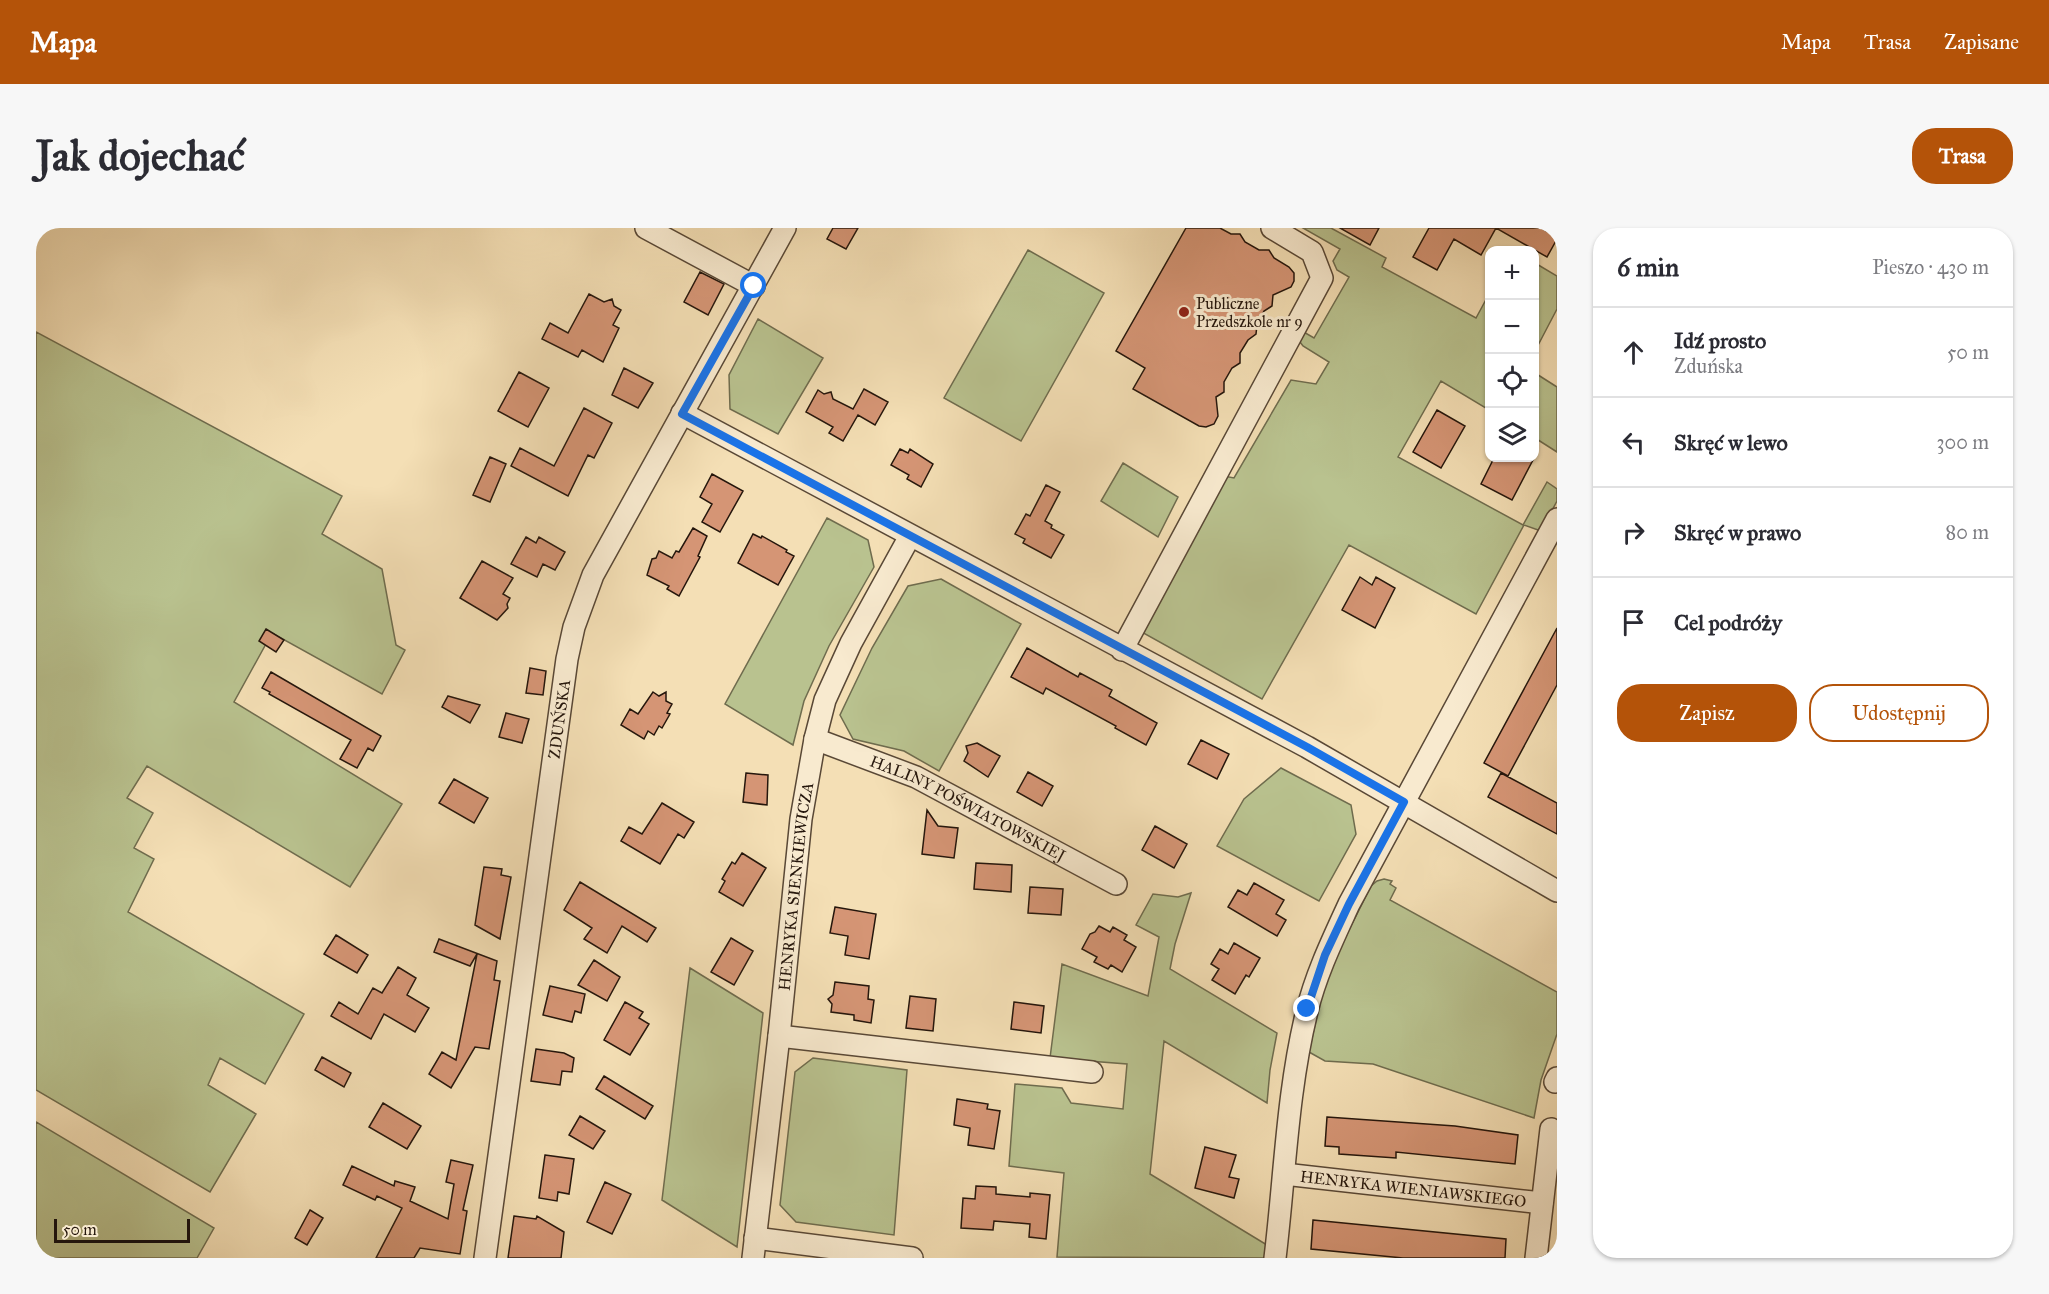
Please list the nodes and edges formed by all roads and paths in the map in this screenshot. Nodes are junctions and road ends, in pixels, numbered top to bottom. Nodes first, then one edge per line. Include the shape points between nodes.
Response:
1 (646, 228) edge
2 (785, 228) edge
3 (1272, 228) edge
4 (754, 286) junction
5 (682, 414) junction
6 (1557, 519) edge
7 (910, 536) junction
8 (1122, 650) junction
9 (815, 739) junction
10 (1404, 802) junction
11 (1116, 884) dead end
12 (1557, 891) edge
13 (779, 1036) junction
14 (1092, 1072) dead end
15 (1551, 1129) dead end
16 (1284, 1174) junction
17 (1542, 1203) junction
18 (754, 1248) edge
19 (485, 1258) edge
20 (912, 1258) edge
21 (1275, 1258) edge
22 (1536, 1258) edge

1 - 4 street
2 - 4 street, ZDUŃSKA
3 - 8 street via 1312,252 1322,278
4 - 5 street, ZDUŃSKA
5 - 7 street
5 - 19 street, ZDUŃSKA via 593,575 574,627
6 - 10 street
7 - 8 street
7 - 9 street, HENRYKA SIENKIEWICZA via 851,643 825,700
8 - 10 street
9 - 11 street, HALINY POŚWIATOWSKIEJ via 916,777
9 - 13 street, HENRYKA SIENKIEWICZA via 801,819
10 - 12 street
10 - 16 street via 1325,955 1307,1009 1293,1074
13 - 14 street
13 - 18 street, HENRYKA SIENKIEWICZA
15 - 17 street
16 - 17 street, HENRYKA WIENIAWSKIEGO
16 - 21 street
17 - 22 street
18 - 20 street

